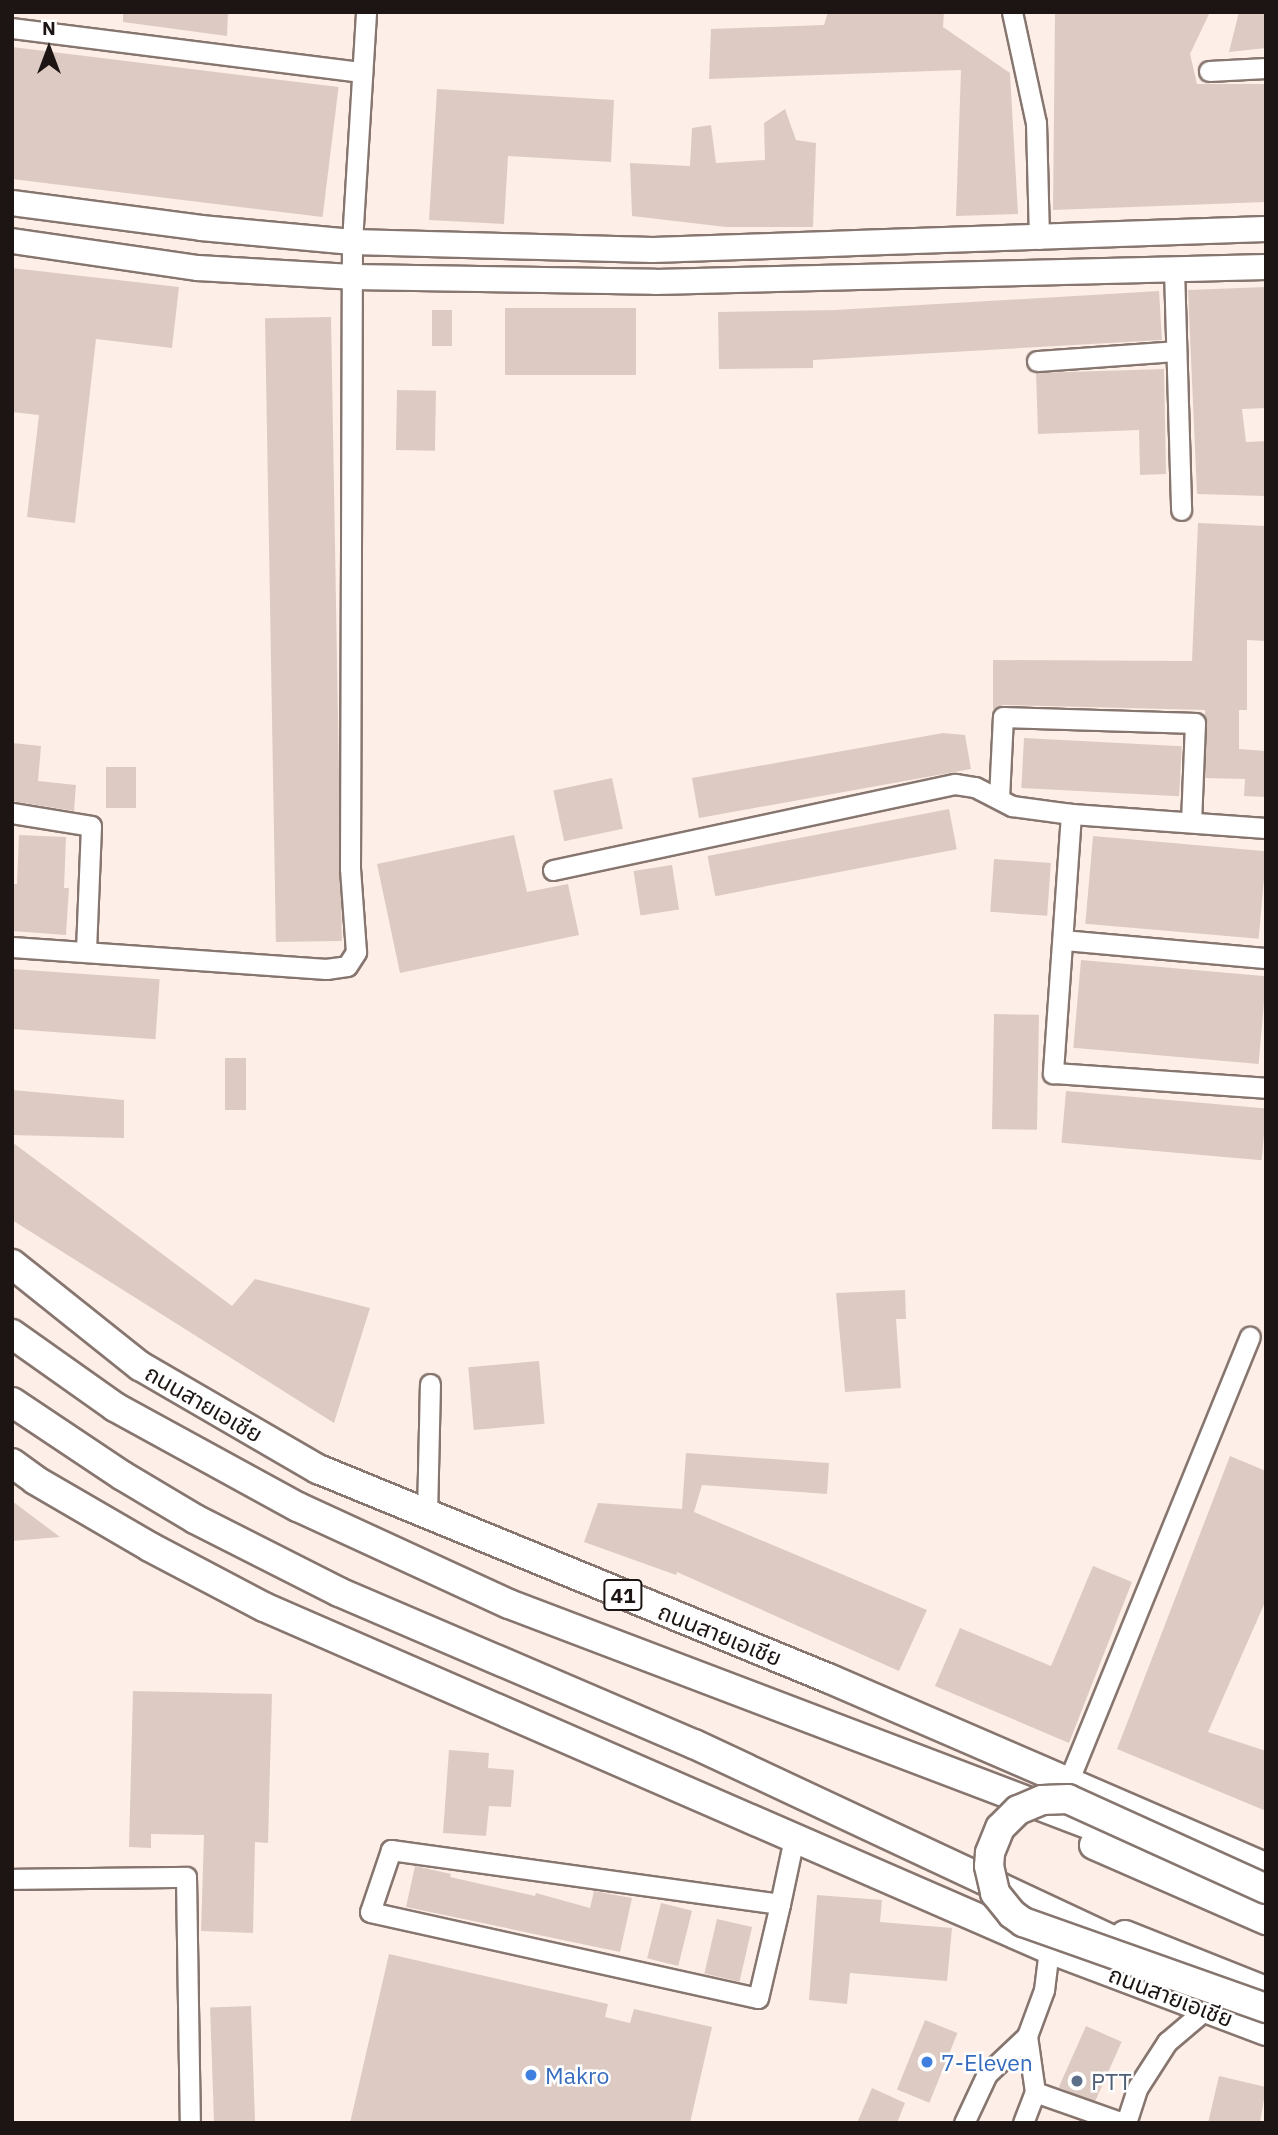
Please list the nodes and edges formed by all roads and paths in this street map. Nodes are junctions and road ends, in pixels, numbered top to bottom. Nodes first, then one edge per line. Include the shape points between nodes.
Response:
1 (366, 12) edge
2 (1012, 12) edge
3 (12, 28) edge
4 (1266, 68) edge
5 (1209, 71) dead end
6 (362, 72) junction
7 (12, 203) edge
8 (1266, 229) edge
9 (1039, 239) junction
10 (12, 241) edge
11 (352, 242) junction
12 (1266, 267) edge
13 (1174, 270) junction
14 (352, 277) junction
15 (1176, 351) junction
16 (1037, 361) dead end
17 (1181, 510) dead end
18 (999, 798) junction
19 (12, 813) edge
20 (1071, 814) junction
21 (1191, 822) junction
22 (1266, 828) edge
23 (553, 870) dead end
24 (1063, 940) junction
25 (12, 947) edge
26 (86, 952) junction
27 (1266, 958) edge
28 (1266, 1088) edge
29 (12, 1264) edge
30 (12, 1334) edge
31 (1250, 1337) dead end
32 (430, 1384) dead end
33 (12, 1402) edge
34 (12, 1463) edge
35 (427, 1515) junction
36 (806, 1719) junction
37 (1068, 1782) junction
38 (794, 1838) junction
39 (1266, 1868) edge
40 (12, 1879) edge
41 (1007, 1888) junction
42 (1266, 1890) edge
43 (779, 1904) junction
44 (1266, 1920) edge
45 (1049, 1949) junction
46 (1266, 1991) edge
47 (1266, 2008) edge
48 (1206, 2009) junction
49 (1266, 2014) edge
50 (1266, 2031) edge
51 (1027, 2036) junction
52 (1035, 2092) junction
53 (190, 2123) edge
54 (964, 2123) edge
55 (1023, 2123) edge
56 (1124, 2123) edge

1 - 6 street
2 - 9 street via 1036,123
3 - 6 street
4 - 5 street
6 - 11 street
7 - 11 main road
8 - 9 main road
9 - 11 main road via 653,250
10 - 14 main road via 198,268
11 - 14 street
12 - 13 main road
13 - 14 main road via 655,282
13 - 15 street
14 - 26 street via 350,868 356,952 347,966 326,969
15 - 16 street
15 - 17 street
18 - 20 street via 1012,806
18 - 21 street via 1003,717 1195,723
18 - 23 street via 975,786 954,784
19 - 26 street via 90,826
20 - 21 street
20 - 24 street
21 - 22 street
24 - 27 street
24 - 28 street via 1053,1073
25 - 26 street
29 - 35 highway, ถนนสายเอเชีย / 41 via 140,1366 318,1469
30 - 36 highway, ถนนสายเอเชีย / 41 via 115,1407 298,1507 509,1604
31 - 37 street
32 - 35 street
33 - 41 highway, ถนนสายเอเชีย via 195,1519 339,1592 694,1744
34 - 38 highway, ถนนสายเอเชีย via 150,1547 264,1607
35 - 37 highway, ถนนสายเอเชีย / 41 via 830,1679
36 - 42 highway, ถนนสายเอเชีย / 41
36 - 44 highway
37 - 39 highway, ถนนสายเอเชีย / 41
38 - 43 street
38 - 45 highway, ถนนสายเอเชีย
40 - 53 street via 186,1877
41 - 46 highway
41 - 49 highway, ถนนสายเอเชีย
42 - 47 highway, bridge via 1068,1799 1042,1800 1018,1810 1000,1828 990,1853 995,1893 1023,1922
43 - 43 street via 758,1998 370,1912 391,1850
45 - 48 highway, ถนนสายเอเชีย
45 - 51 street via 1044,1990
48 - 50 highway, ถนนสายเอเชีย
48 - 56 street via 1167,2042 1138,2087
51 - 52 street
51 - 54 street via 987,2074
52 - 55 street
52 - 56 street

